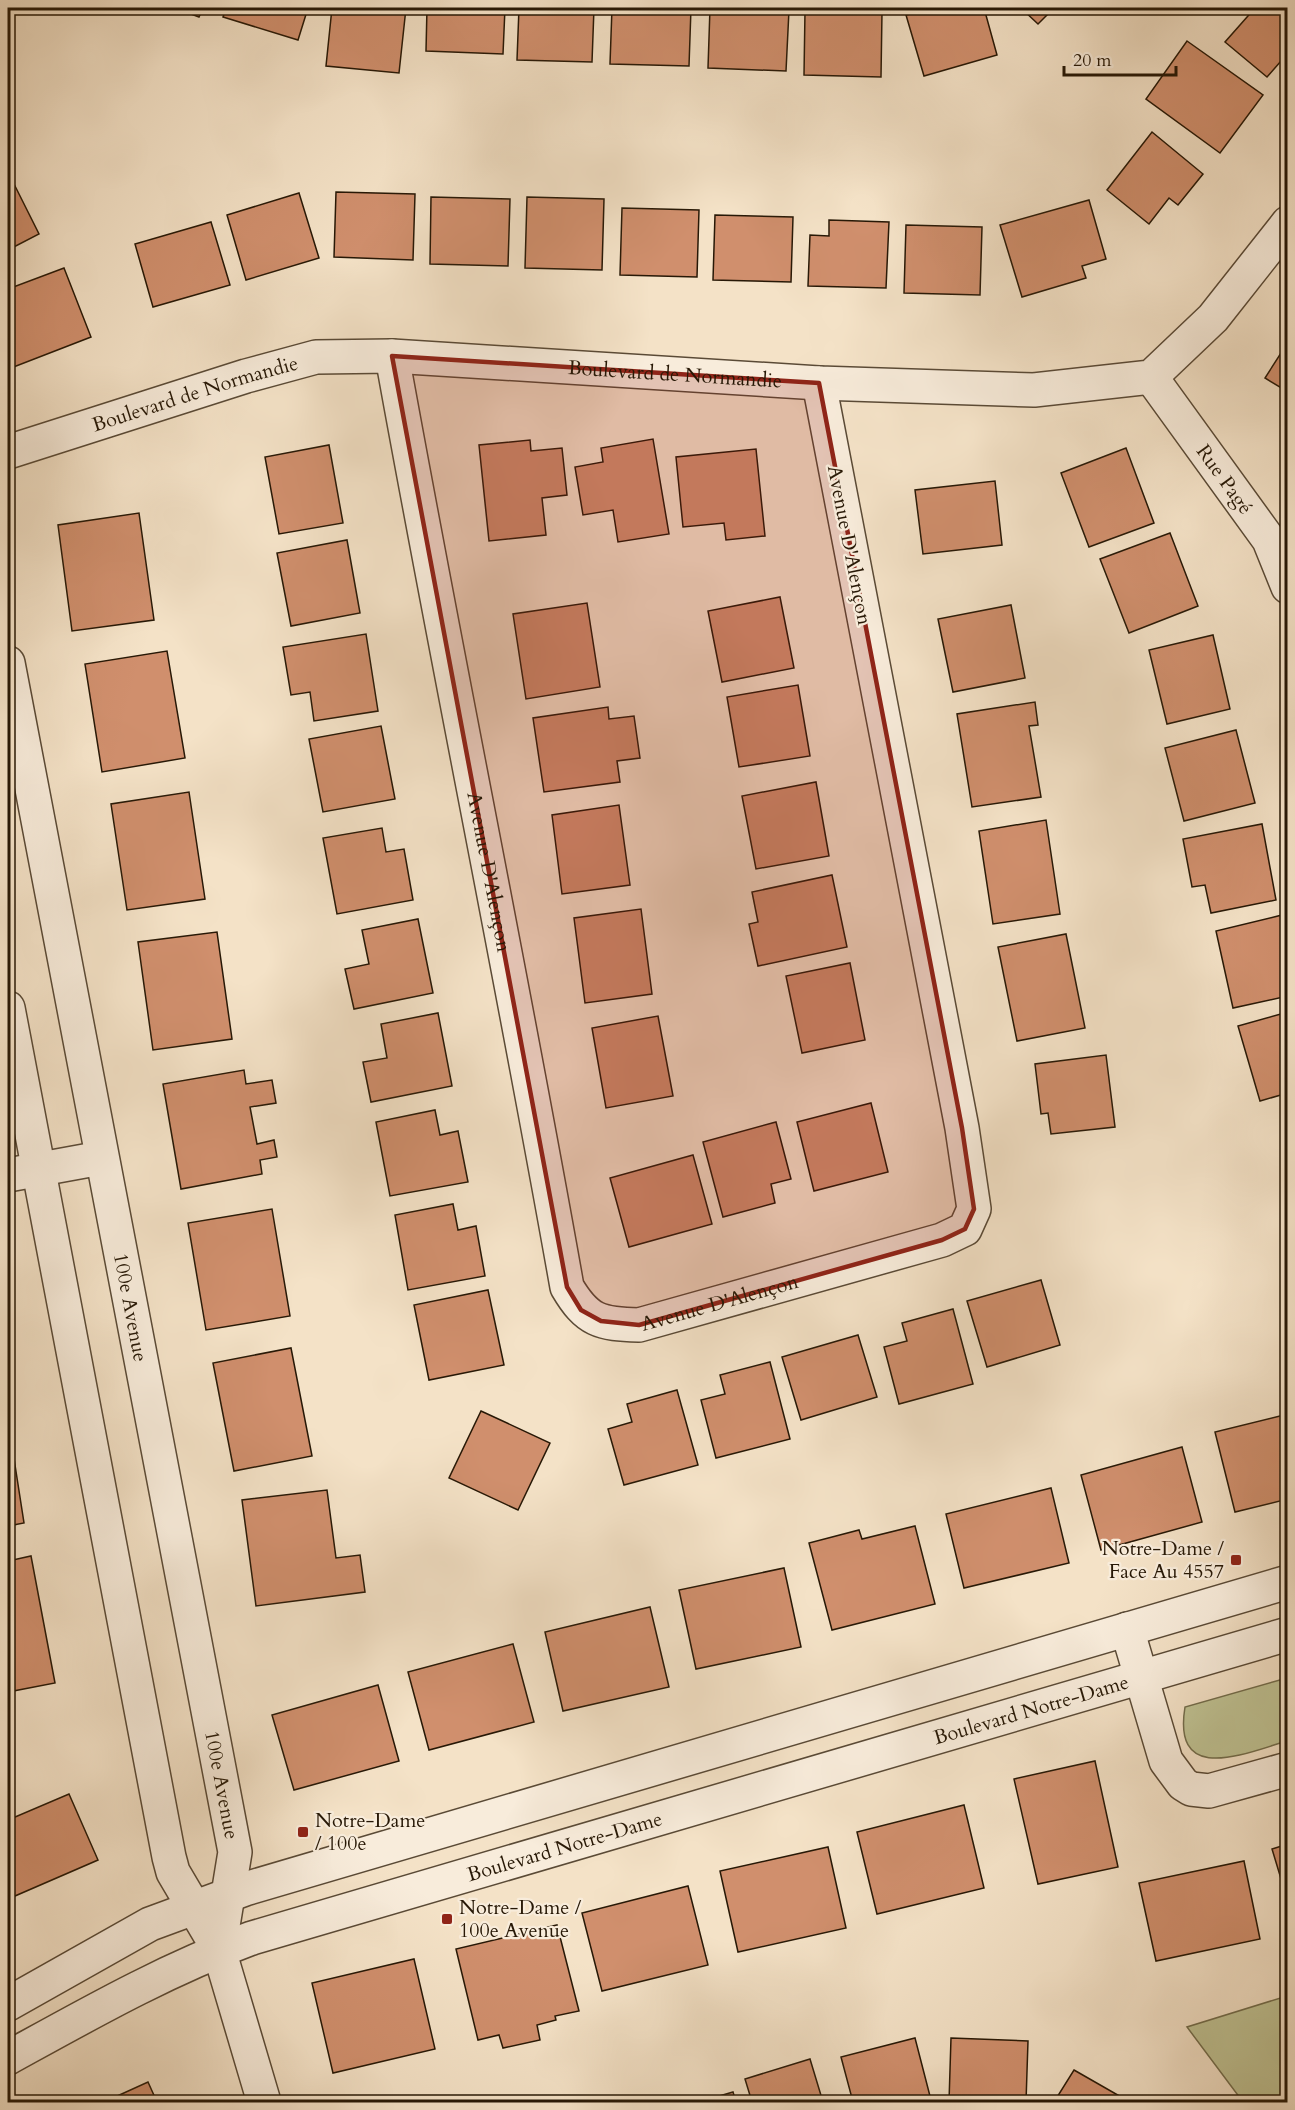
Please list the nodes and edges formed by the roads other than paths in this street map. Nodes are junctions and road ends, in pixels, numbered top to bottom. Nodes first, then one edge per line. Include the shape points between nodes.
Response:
1 (1287, 223) edge
2 (392, 356) junction
3 (1151, 377) junction
4 (819, 382) junction
5 (8, 452) edge
6 (1287, 586) edge
7 (8, 663) edge
8 (8, 1008) edge
9 (101, 1158) junction
10 (23, 1172) edge
11 (1287, 1582) edge
12 (1126, 1629) junction
13 (1287, 1635) edge
14 (1141, 1678) junction
15 (1287, 1769) edge
16 (229, 1896) junction
17 (192, 1907) junction
18 (219, 1950) junction
19 (8, 2004) edge
20 (8, 2058) edge
21 (264, 2103) edge

1 - 3 street via 1213,318
2 - 4 street, Boulevard de Normandie
2 - 4 street, Avenue D'Alençon via 567,1287 581,1310 601,1321 619,1324 639,1325 942,1240 965,1229 974,1209 962,1128
2 - 5 street, Boulevard de Normandie via 316,357
3 - 4 street, Boulevard de Normandie via 1034,390
3 - 6 street, Rue Pagé via 1269,540
7 - 9 street, 100e Avenue
8 - 10 street, 100e Avenue
9 - 10 street
9 - 16 street, 100e Avenue via 234,1852
10 - 17 street, 100e Avenue via 169,1857
11 - 12 street
12 - 14 street, Boulevard Notre-Dame
12 - 16 street
13 - 14 street, Boulevard Notre-Dame
14 - 15 street, Boulevard Notre-Dame via 1166,1761 1191,1790 1209,1791
14 - 18 street, Boulevard Notre-Dame via 292,1925
16 - 17 street
16 - 18 street, 100e Avenue
17 - 18 street, 100e Avenue
17 - 19 street via 143,1928
18 - 20 street, Boulevard Notre-Dame via 157,1977
18 - 21 street, 100e Avenue

